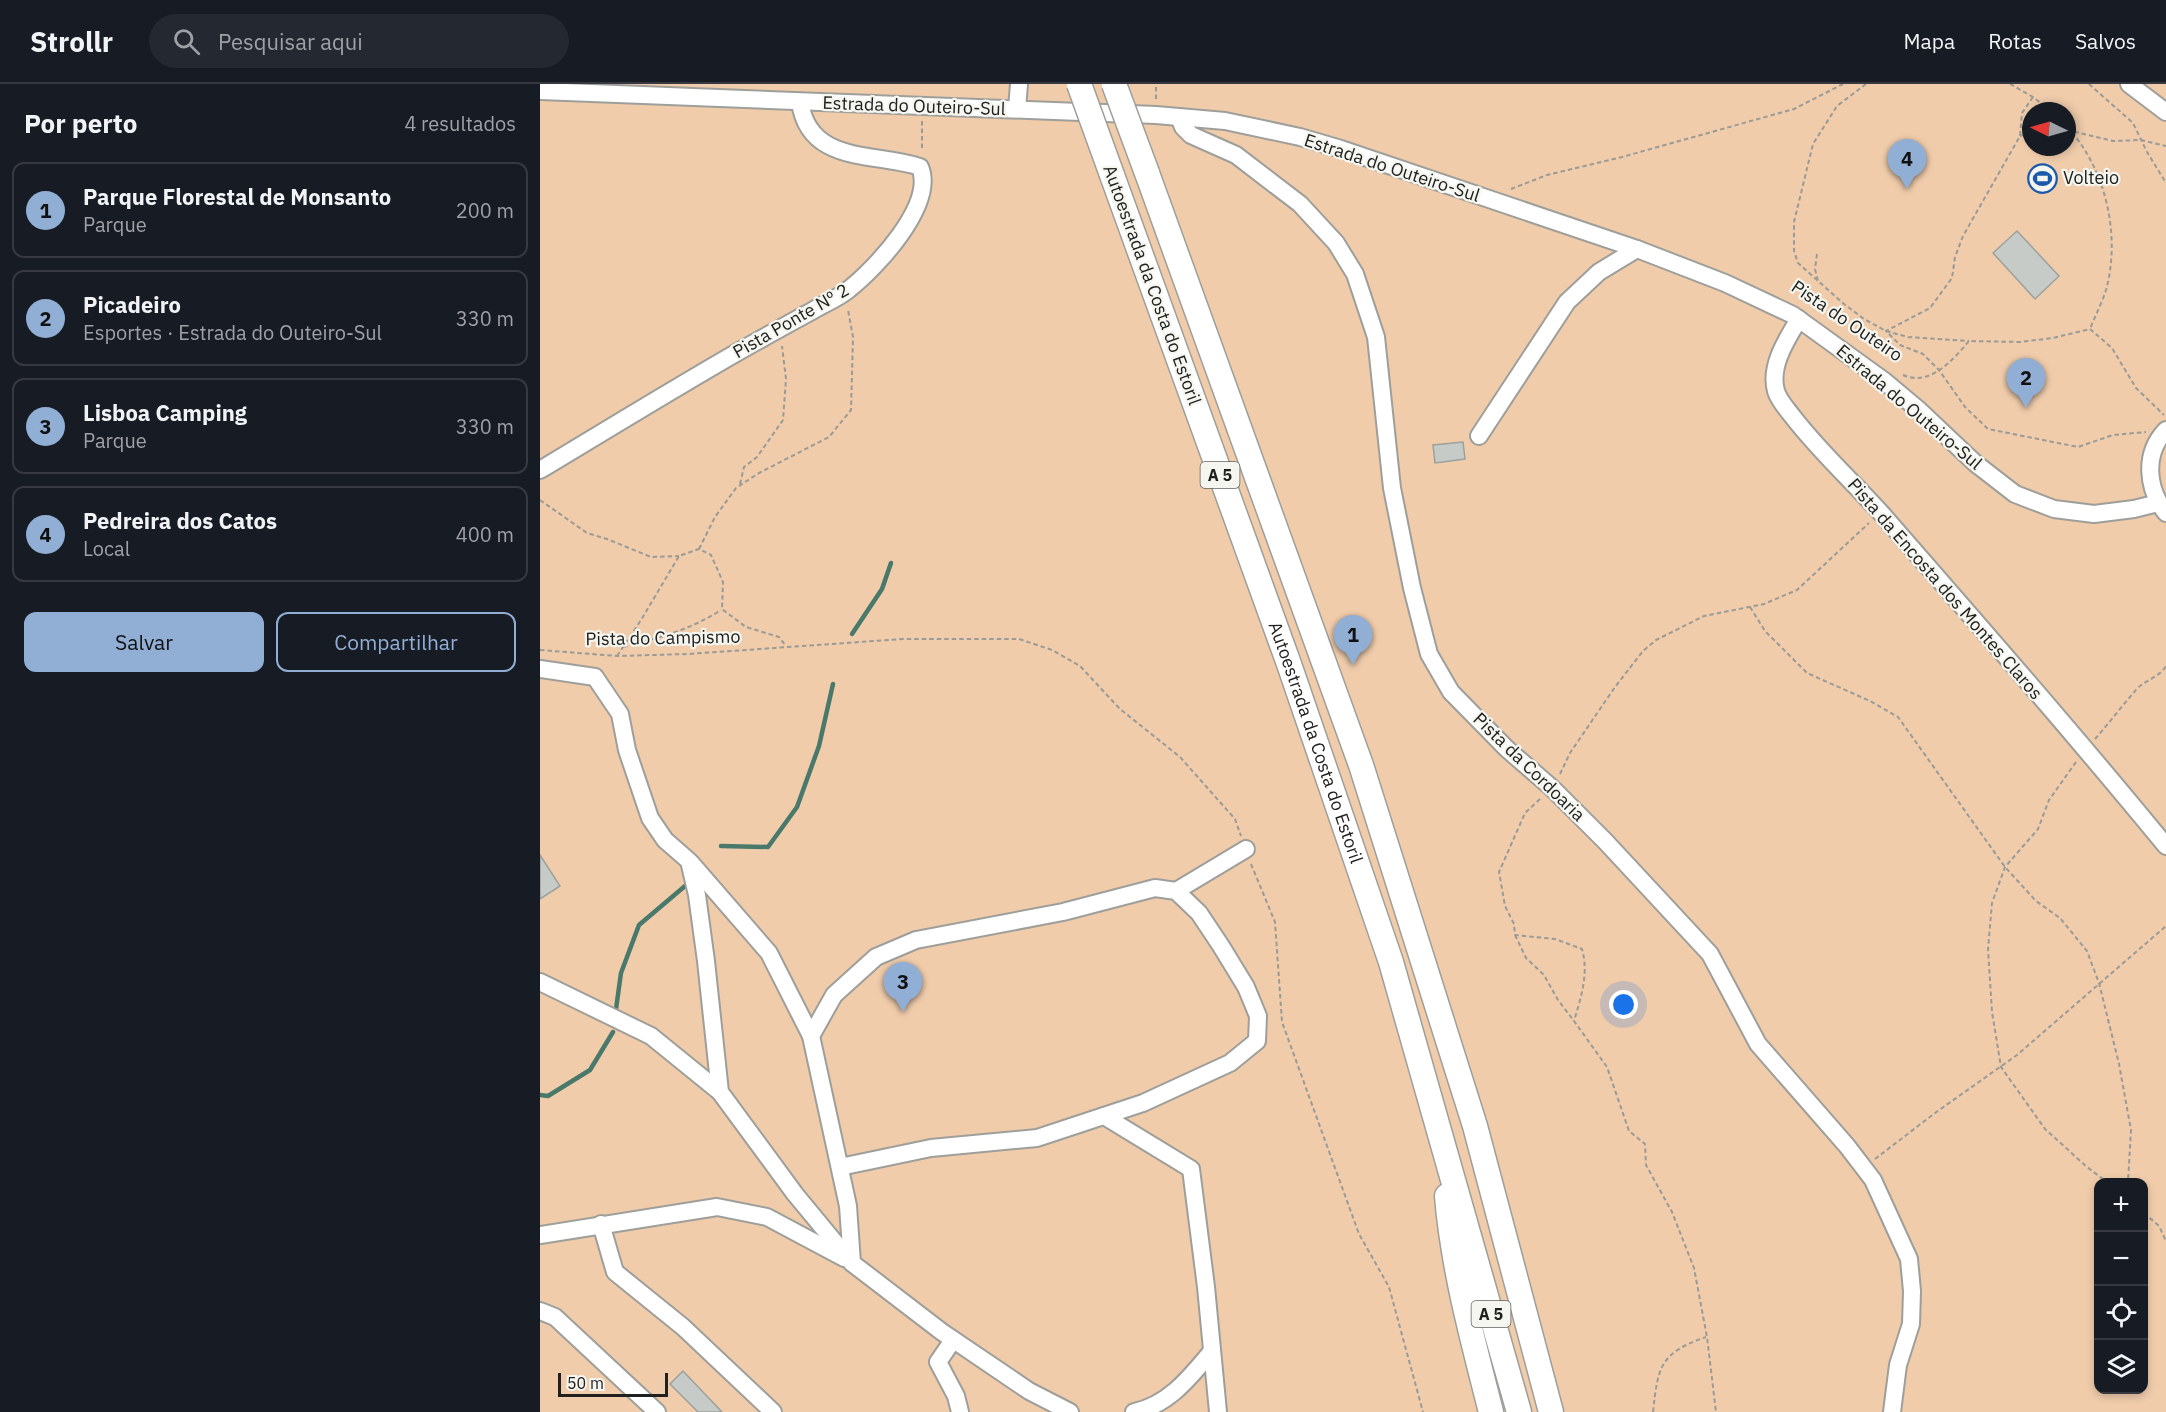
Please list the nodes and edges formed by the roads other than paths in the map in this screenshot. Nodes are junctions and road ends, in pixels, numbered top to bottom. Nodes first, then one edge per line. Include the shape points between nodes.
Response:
1 (1019, 84) edge
2 (1079, 84) edge
3 (1114, 84) edge
4 (2129, 84) edge
5 (540, 90) edge
6 (800, 102) junction
7 (1017, 109) junction
8 (2166, 112) edge
9 (1179, 117) junction
10 (1637, 249) junction
11 (1799, 319) junction
12 (2163, 433) edge
13 (1479, 436) dead end
14 (540, 470) edge
15 (2162, 508) edge
16 (540, 669) edge
17 (2166, 846) edge
18 (1246, 849) dead end
19 (688, 861) junction
20 (1176, 891) junction
21 (540, 982) edge
22 (812, 1036) junction
23 (720, 1092) junction
24 (1104, 1116) junction
25 (1444, 1145) junction
26 (840, 1167) junction
27 (601, 1224) junction
28 (540, 1235) edge
29 (852, 1263) junction
30 (1522, 1308) junction
31 (540, 1311) edge
32 (953, 1340) junction
33 (1212, 1350) junction
34 (1029, 1391) junction
35 (657, 1412) edge
36 (773, 1412) edge
37 (960, 1412) edge
38 (1036, 1412) edge
39 (1070, 1412) edge
40 (1134, 1412) edge
41 (1218, 1412) edge
42 (1491, 1412) edge
43 (1519, 1412) edge
44 (1551, 1412) edge
45 (1565, 1412) edge
46 (1892, 1412) edge

1 - 7 street
2 - 25 highway, Autoestrada da Costa do Estoril / A 5, bridge via 1324,764 1391,962
3 - 30 highway, Autoestrada da Costa do Estoril / A 5, bridge via 1361,765 1475,1126
4 - 8 street
5 - 6 street, Estrada do Outeiro-Sul
6 - 7 street, Estrada do Outeiro-Sul
6 - 14 street, Pista Ponte Nº 2 via 802,119 814,135 842,153 920,167 923,187 908,223 869,272 846,292
7 - 9 street, Estrada do Outeiro-Sul
9 - 10 street, Estrada do Outeiro-Sul via 1225,121 1311,140
9 - 46 street, Pista da Cordoaria via 1191,135 1236,155 1300,204 1336,243 1355,274 1376,337 1392,488 1412,588 1429,654 1452,692 1605,841 1710,954 1758,1044 1873,1180 1909,1259 1912,1291 1911,1324 1898,1365
10 - 11 street, Estrada do Outeiro-Sul via 1725,282
10 - 13 street via 1599,272 1567,302
11 - 15 street, Estrada do Outeiro-Sul via 1882,380 2015,494 2054,509 2094,514
11 - 17 street, Pista da Encosta dos Montes Claros via 1775,368 1776,391 1781,401
12 - 15 street via 2149,469 2151,487
16 - 19 street via 595,677 620,714 627,750 650,818 665,840
18 - 20 street
19 - 22 street via 770,953
19 - 23 street via 697,895
20 - 22 street via 1155,888 1062,912 916,940 876,957 834,995
20 - 24 street via 1198,913 1246,987 1258,1016 1257,1041 1230,1063 1143,1103
21 - 23 street via 651,1036
22 - 26 street
23 - 29 street
24 - 26 street via 1037,1138 931,1148
24 - 33 street via 1191,1169
25 - 42 highway via 1450,1237
25 - 43 highway, Autoestrada da Costa do Estoril / A 5
26 - 29 street via 848,1206
27 - 28 street
27 - 29 street via 717,1207 767,1218
27 - 36 street via 615,1272 683,1327
29 - 32 street
30 - 44 highway, Autoestrada da Costa do Estoril / A 5
30 - 45 highway
31 - 35 street via 555,1317
32 - 34 street
32 - 37 street via 938,1362
33 - 40 street via 1182,1386 1149,1409
33 - 41 street
34 - 38 street
34 - 39 street

